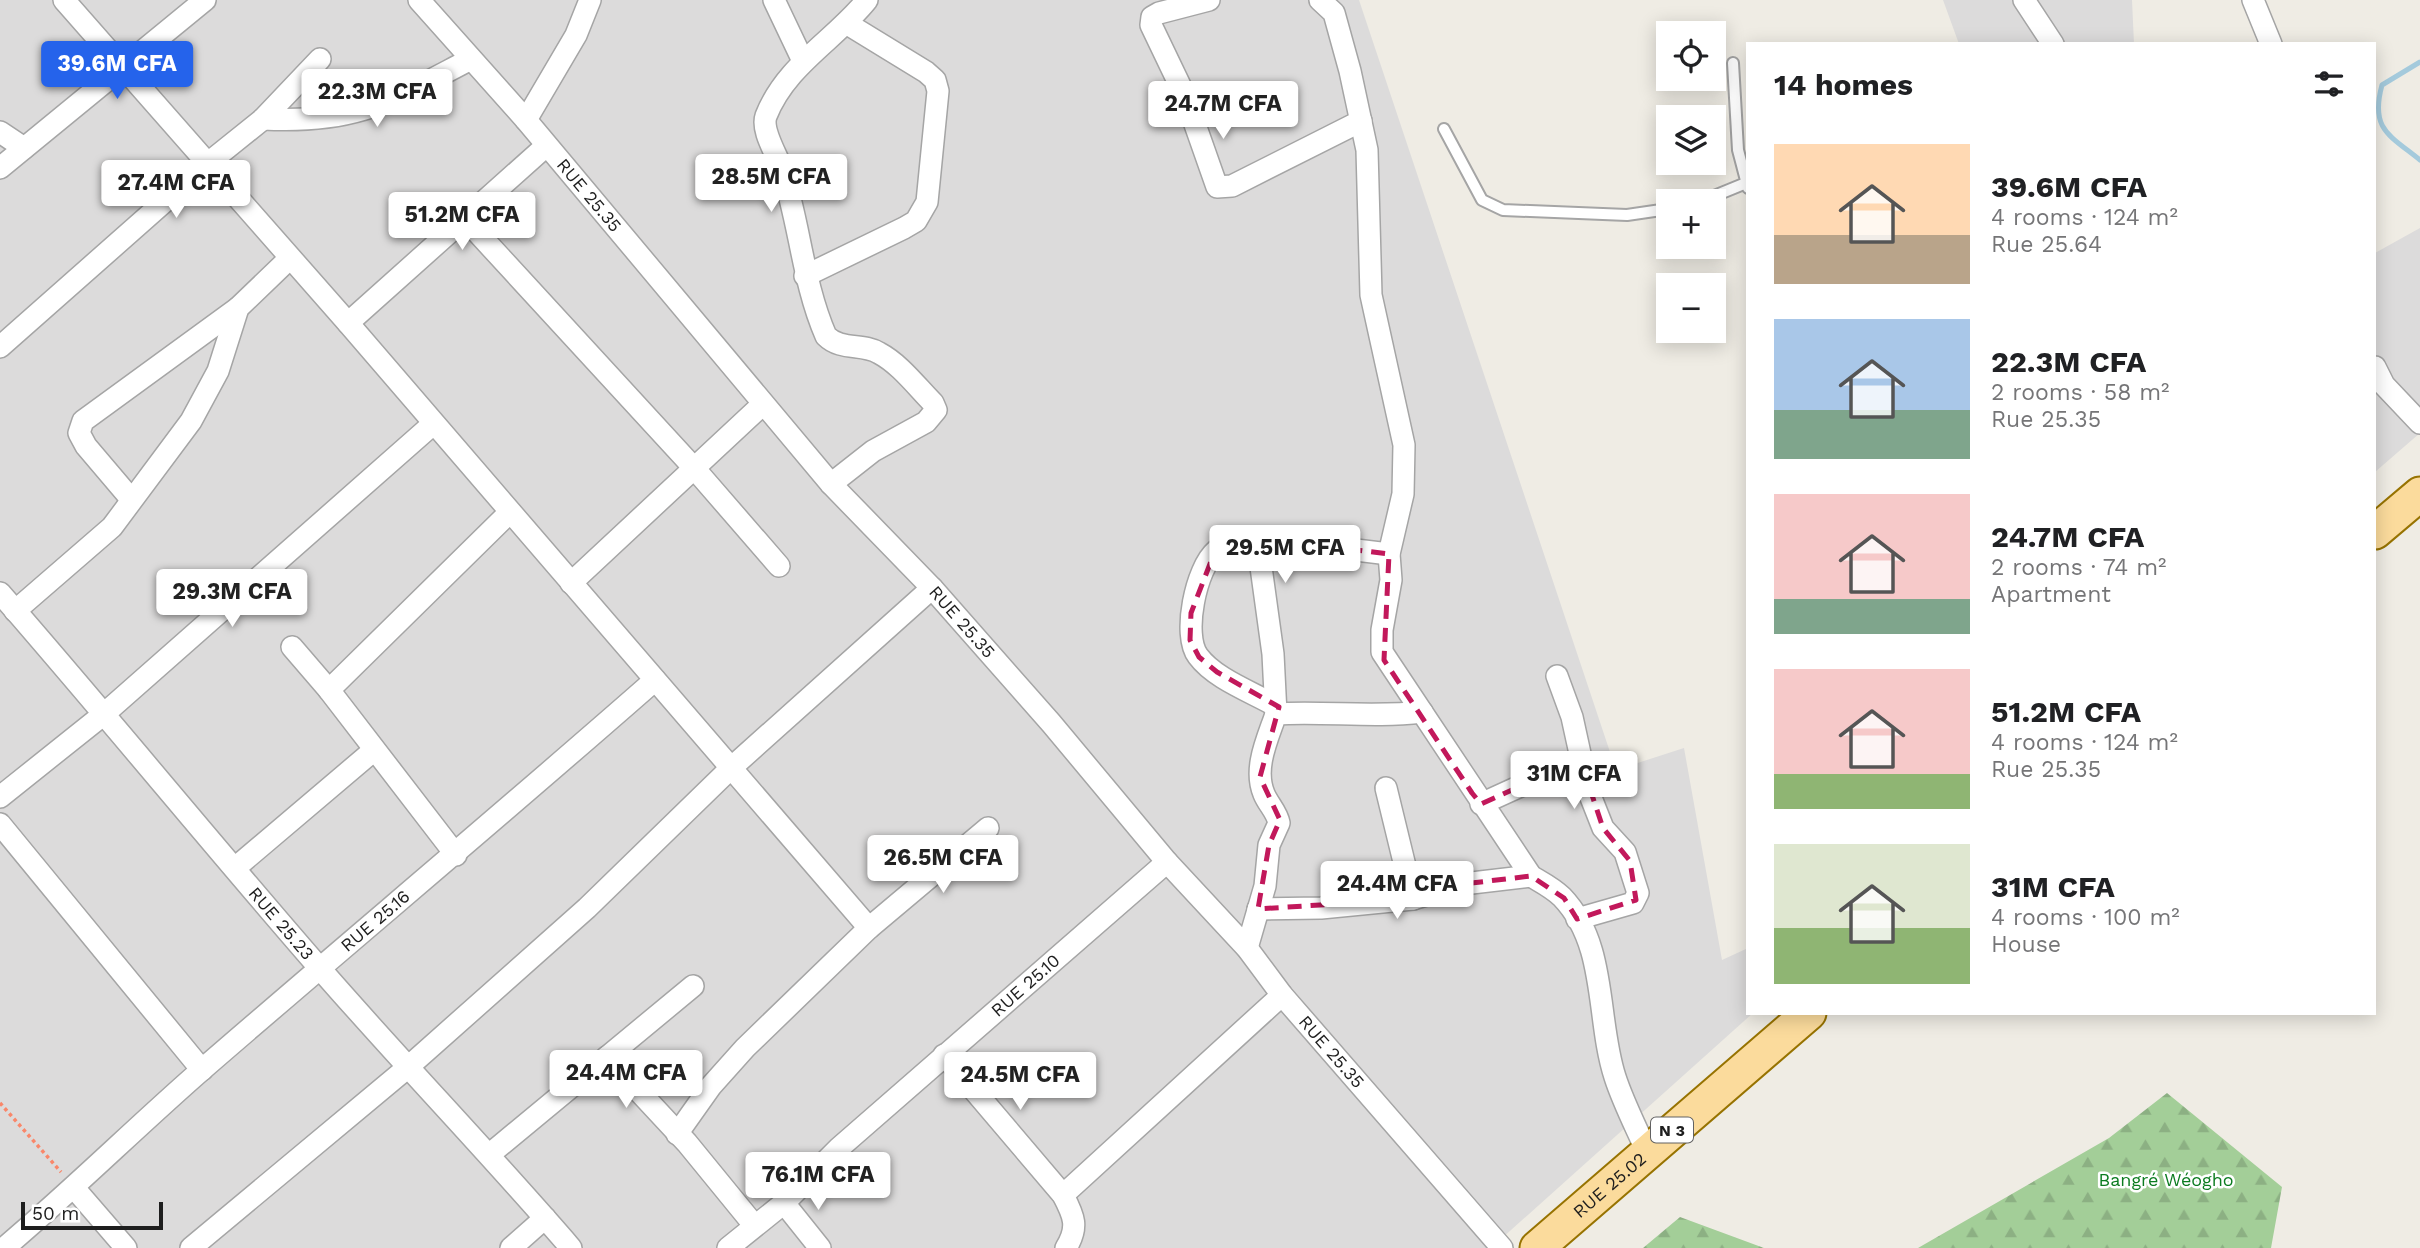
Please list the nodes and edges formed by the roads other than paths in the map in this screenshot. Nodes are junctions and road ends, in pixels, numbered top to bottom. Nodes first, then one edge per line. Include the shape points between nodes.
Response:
1 (64, 0) edge
2 (205, 0) edge
3 (419, 0) edge
4 (590, 0) edge
5 (774, 0) edge
6 (867, 0) edge
7 (1209, 0) edge
8 (1320, 0) edge
9 (2024, 0) edge
10 (2253, 0) edge
11 (846, 23) junction
12 (2052, 42) edge
13 (2270, 42) edge
14 (320, 59) dead end
15 (471, 59) junction
16 (803, 61) junction
17 (1733, 64) dead end
18 (124, 69) junction
19 (263, 119) junction
20 (526, 120) junction
21 (1361, 121) junction
22 (1444, 128) dead end
23 (0, 132) edge
24 (546, 146) junction
25 (24, 148) junction
26 (207, 164) junction
27 (0, 168) edge
28 (1746, 181) edge
29 (1746, 185) edge
30 (1726, 192) edge
31 (1656, 211) edge
32 (466, 220) junction
33 (289, 259) junction
34 (804, 276) junction
35 (238, 308) junction
36 (348, 323) junction
37 (0, 347) edge
38 (2376, 369) edge
39 (763, 404) junction
40 (2420, 423) edge
41 (433, 424) junction
42 (694, 468) junction
43 (831, 484) junction
44 (2420, 494) edge
45 (131, 499) junction
46 (509, 513) junction
47 (2376, 531) edge
48 (1257, 538) junction
49 (1389, 554) junction
50 (779, 566) dead end
51 (571, 583) junction
52 (932, 588) junction
53 (0, 593) edge
54 (16, 611) junction
55 (292, 648) dead end
56 (1557, 676) dead end
57 (655, 680) junction
58 (329, 690) junction
59 (1276, 710) junction
60 (1422, 712) junction
61 (104, 714) junction
62 (373, 751) junction
63 (1580, 759) junction
64 (731, 768) junction
65 (1386, 788) dead end
66 (0, 797) edge
67 (1481, 804) junction
68 (0, 824) edge
69 (988, 828) dead end
70 (456, 855) junction
71 (1167, 862) junction
72 (235, 868) junction
73 (1531, 876) junction
74 (1413, 899) junction
75 (1258, 909) junction
76 (1577, 919) junction
77 (869, 928) junction
78 (1247, 948) junction
79 (320, 969) junction
80 (693, 986) dead end
81 (1282, 995) junction
82 (1807, 1015) edge
83 (944, 1055) junction
84 (607, 1057) junction
85 (407, 1068) junction
86 (202, 1070) junction
87 (677, 1134) junction
88 (1647, 1152) junction
89 (490, 1154) junction
90 (75, 1189) junction
91 (1063, 1195) junction
92 (784, 1203) junction
93 (545, 1218) junction
94 (754, 1225) junction
95 (4, 1248) edge
96 (126, 1248) edge
97 (191, 1248) edge
98 (511, 1248) edge
99 (571, 1248) edge
100 (728, 1248) edge
101 (820, 1248) edge
102 (1066, 1248) edge
103 (1502, 1248) edge
104 (1537, 1248) edge

1 - 18 street
2 - 18 street
3 - 15 street, RUE 25.35
4 - 20 street via 576,36
5 - 16 street
6 - 11 street
7 - 21 street via 1159,13 1152,17 1151,25 1185,96 1217,187 1232,186
8 - 21 street via 1334,13
9 - 12 street
10 - 13 street
11 - 16 street
11 - 34 street via 934,80 938,91 927,202 916,221 904,229
14 - 19 street
15 - 19 street via 380,107 308,122
15 - 20 street, RUE 25.35
16 - 34 street via 769,111 765,126 790,194
17 - 28 lane via 1738,150
18 - 25 street
18 - 26 street
19 - 26 street
20 - 24 street, RUE 25.35
21 - 49 street via 1370,185 1371,295 1404,445 1403,494
22 - 31 lane via 1482,200 1503,210 1627,215
23 - 25 street
24 - 32 street
24 - 39 street, RUE 25.35
25 - 27 street
26 - 33 street
26 - 37 street
29 - 30 lane
32 - 36 street
32 - 42 street
33 - 35 street
33 - 36 street
34 - 43 street via 833,343 877,351 936,410 926,422 873,451
35 - 45 street via 218,371 191,421
35 - 45 street via 83,421 79,433 86,446
36 - 41 street
38 - 40 street via 2384,385
39 - 42 street
39 - 43 street, RUE 25.35
41 - 46 street
41 - 61 street
42 - 50 street
42 - 51 street
43 - 52 street, RUE 25.35
44 - 47 main road
45 - 54 street via 112,527 82,557
46 - 51 street
46 - 58 street
48 - 49 street
48 - 59 street
48 - 59 street via 1215,551 1191,612 1190,640 1199,657 1217,672
49 - 60 street via 1391,580 1382,652
51 - 57 street
52 - 64 street
52 - 71 street, RUE 25.35
53 - 54 street, RUE 25.23
54 - 61 street, RUE 25.23
55 - 58 street
56 - 63 street via 1572,717
57 - 64 street
57 - 70 street, RUE 25.16
58 - 62 street
59 - 60 street via 1389,716
59 - 75 street via 1260,777 1279,822 1269,845
60 - 67 street
61 - 66 street
61 - 72 street, RUE 25.23
62 - 70 street
62 - 72 street
63 - 67 street
63 - 76 street via 1603,828 1625,852 1638,893 1633,903
64 - 77 street
64 - 85 street via 587,908
65 - 74 street
67 - 73 street
68 - 86 street
69 - 77 street
70 - 79 street, RUE 25.16
71 - 78 street, RUE 25.35
71 - 83 street, RUE 25.10
72 - 79 street, RUE 25.23
73 - 74 street via 1463,884
73 - 76 street via 1564,898
74 - 75 street
75 - 78 street
76 - 88 street via 1601,988 1614,1076
77 - 87 street via 745,1048
78 - 81 street, RUE 25.35
79 - 85 street, RUE 25.23
79 - 86 street, RUE 25.16
80 - 84 street
81 - 91 street
81 - 103 street, RUE 25.35
82 - 88 main road, RUE 25.02 / N 3
83 - 91 street
83 - 92 street, RUE 25.10
84 - 87 street
84 - 89 street
85 - 89 street, RUE 25.23
85 - 97 street
86 - 90 street, RUE 25.16
87 - 94 street
88 - 104 main road, RUE 25.02 / N 3
89 - 93 street, RUE 25.23
90 - 95 street, RUE 25.16
90 - 96 street
91 - 102 street via 1075,1219
92 - 94 street, RUE 25.10
92 - 101 street
93 - 98 street
93 - 99 street, RUE 25.23
94 - 100 street, RUE 25.10

